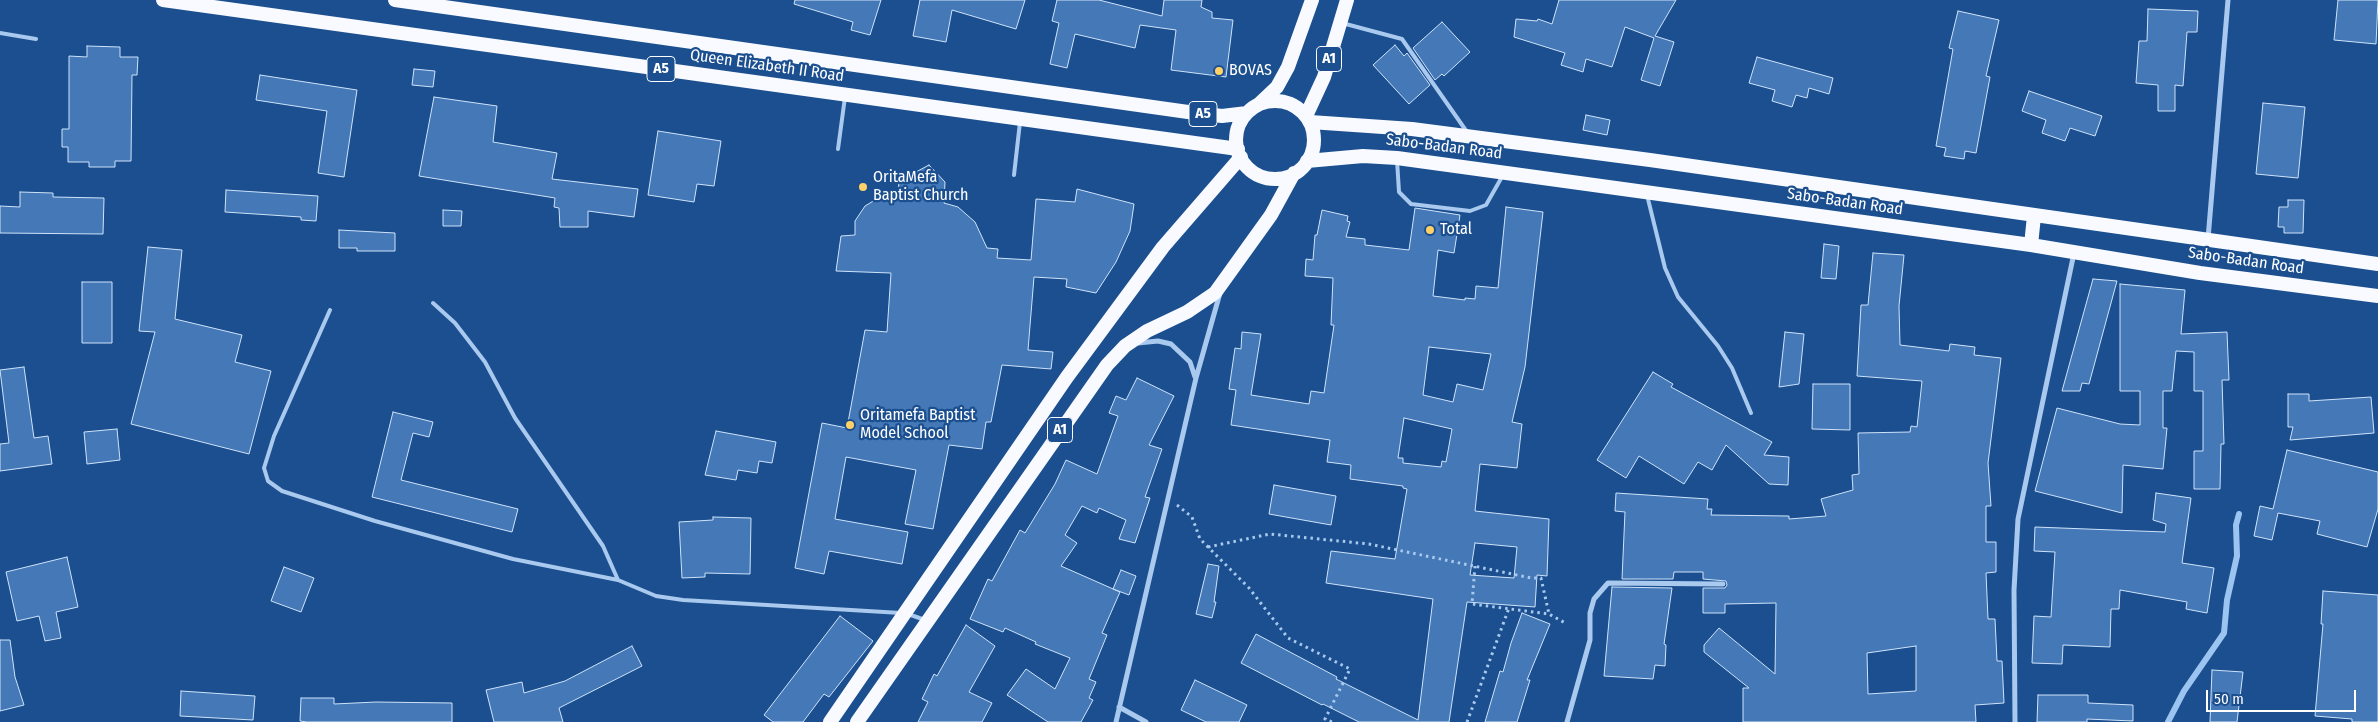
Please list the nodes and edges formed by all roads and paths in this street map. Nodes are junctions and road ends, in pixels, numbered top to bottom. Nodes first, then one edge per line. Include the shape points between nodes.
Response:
1 (163, 0) edge
2 (395, 0) edge
3 (1312, 0) edge
4 (1348, 0) edge
5 (2228, 0) edge
6 (1340, 22) junction
7 (0, 33) edge
8 (36, 39) dead end
9 (845, 94) junction
10 (1252, 109) junction
11 (1021, 119) junction
12 (1308, 119) junction
13 (1469, 137) junction
14 (838, 148) dead end
15 (1239, 153) junction
16 (1397, 158) junction
17 (1307, 162) junction
18 (1505, 172) junction
19 (1294, 173) junction
20 (1014, 175) dead end
21 (1647, 192) junction
22 (2034, 216) junction
23 (2208, 241) junction
24 (2031, 245) junction
25 (2074, 252) junction
26 (2378, 264) edge
27 (1222, 285) junction
28 (2378, 296) edge
29 (433, 303) dead end
30 (330, 310) dead end
31 (1125, 346) junction
32 (1196, 378) junction
33 (1751, 413) dead end
34 (1167, 497) junction
35 (1208, 547) junction
36 (1475, 566) junction
37 (618, 580) junction
38 (1723, 584) dead end
39 (1509, 608) junction
40 (905, 613) junction
41 (1549, 614) junction
42 (927, 621) junction
43 (1567, 624) dead end
44 (1119, 707) junction
45 (830, 722) edge
46 (857, 722) edge
47 (1116, 722) edge
48 (1146, 722) edge
49 (1332, 722) edge
50 (1467, 722) edge
51 (1567, 722) edge
52 (2015, 722) edge

1 - 9 highway, Queen Elizabeth II Road / A5
2 - 10 highway, Queen Elizabeth II Road / A5 via 1158,108 1222,116
3 - 10 highway, A1 via 1288,67 1277,87
4 - 6 highway, A1
5 - 23 street
6 - 12 highway, A1
6 - 13 lane via 1402,39
7 - 8 lane
9 - 11 highway, Queen Elizabeth II Road / A5
9 - 14 lane
10 - 12 highway via 1270,101 1284,102 1296,107
10 - 15 highway via 1238,130
11 - 15 highway, Queen Elizabeth II Road / A5
11 - 20 lane
12 - 13 highway, Sabo-Badan Road
12 - 17 highway via 1314,142
13 - 22 highway, Sabo-Badan Road
15 - 19 highway via 1246,164 1260,175 1277,178
15 - 40 highway, A1 via 1163,247 1067,377
16 - 17 highway, Sabo-Badan Road via 1363,156
16 - 18 highway, Sabo-Badan Road
16 - 18 lane via 1399,192 1411,204 1470,211 1486,205
17 - 19 highway
18 - 21 highway, Sabo-Badan Road
19 - 27 highway, A1 via 1282,199
21 - 24 highway, Sabo-Badan Road
21 - 33 lane via 1665,268 1678,297 1732,368
22 - 23 highway, Sabo-Badan Road
22 - 24 highway
23 - 26 highway, Sabo-Badan Road
24 - 25 highway, Sabo-Badan Road
25 - 28 highway, Sabo-Badan Road via 2200,273
25 - 52 street via 2018,519 2014,590
27 - 31 highway, A1 via 1201,304
27 - 32 street
29 - 37 lane via 455,323 485,362 515,418 603,546
30 - 37 lane via 274,436 264,468 268,481 282,491 384,523 513,559
31 - 32 street via 1158,340 1171,344 1190,362
31 - 42 highway, A1 via 1082,398
32 - 34 street
34 - 35 path via 1192,517 1200,538
34 - 44 street
35 - 36 path via 1270,534 1369,544
35 - 49 path via 1248,588 1288,638 1350,668 1325,719
36 - 39 path via 1472,604
36 - 41 path via 1541,578
37 - 40 lane via 656,596 684,600
38 - 51 street via 1608,583 1594,598 1590,640
39 - 41 path
39 - 50 path
40 - 42 lane
40 - 45 highway, A1
41 - 43 path
42 - 46 highway, A1
44 - 47 street
44 - 48 street

